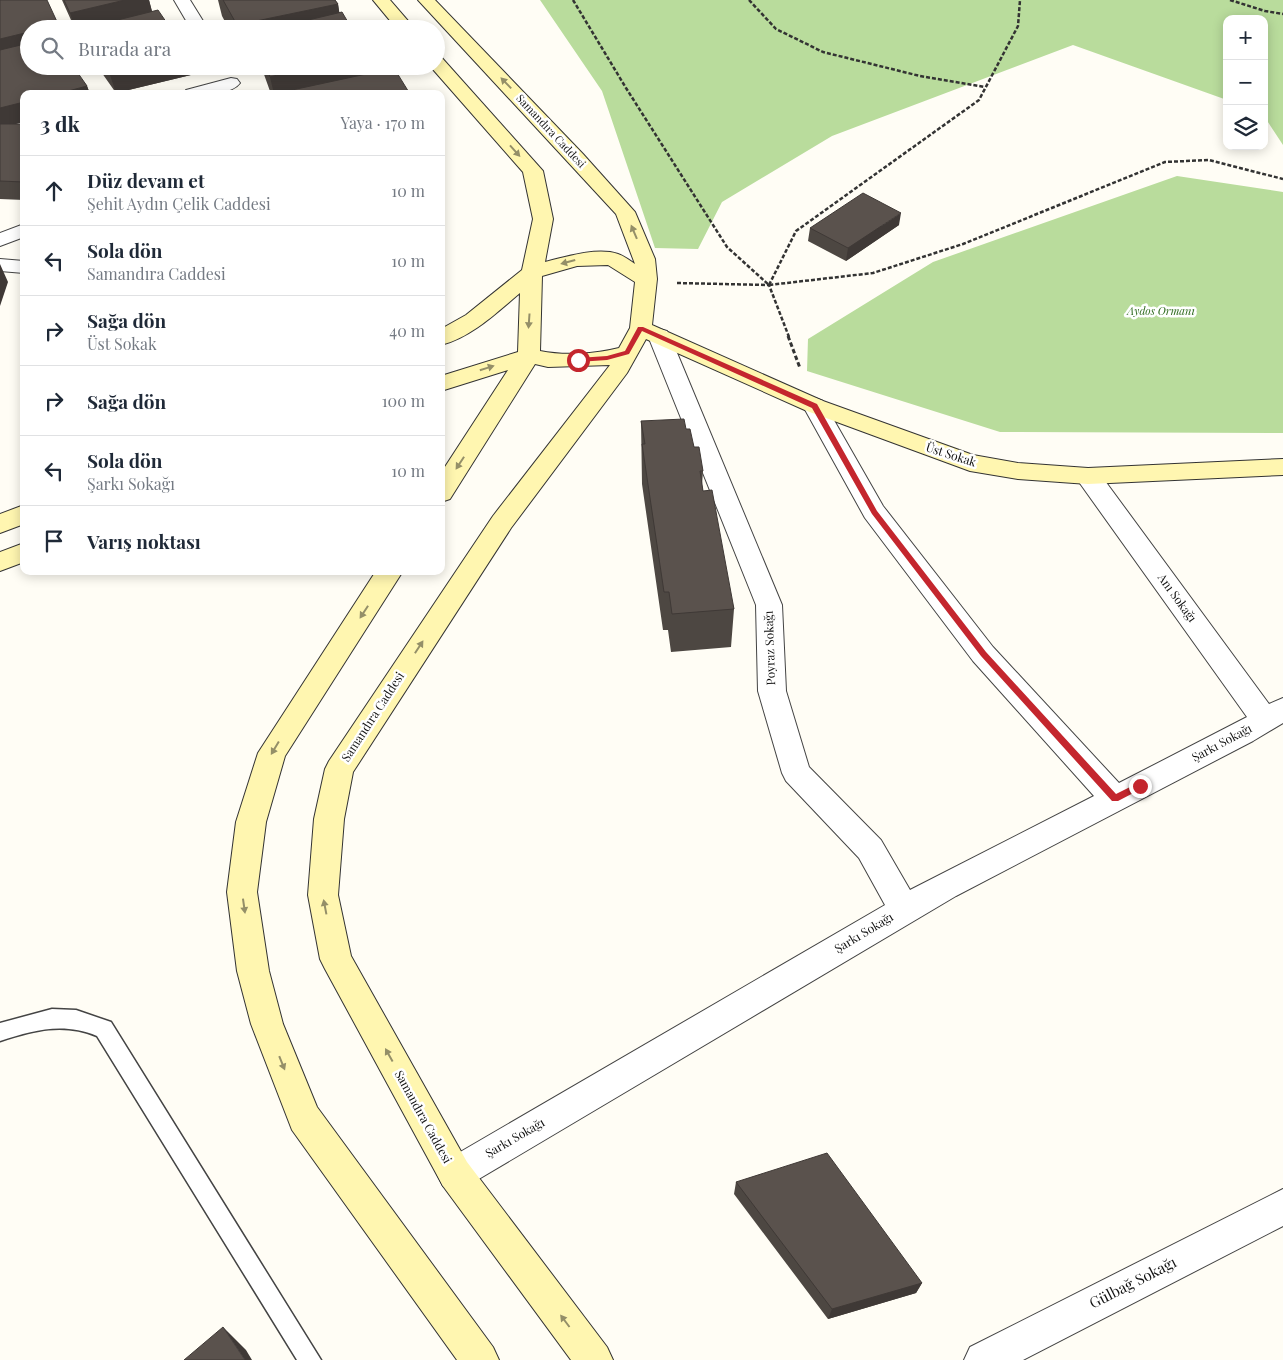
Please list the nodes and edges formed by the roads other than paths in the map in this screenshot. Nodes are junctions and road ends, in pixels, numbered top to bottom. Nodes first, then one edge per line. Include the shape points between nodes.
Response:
1 (182, 0) edge
2 (381, 0) edge
3 (426, 0) edge
4 (194, 20) edge
5 (399, 20) edge
6 (445, 20) edge
7 (445, 20) edge
8 (445, 72) edge
9 (226, 75) edge
10 (234, 88) edge
11 (220, 90) edge
12 (20, 232) edge
13 (0, 240) edge
14 (0, 266) edge
15 (20, 266) edge
16 (532, 272) junction
17 (646, 279) junction
18 (445, 336) edge
19 (642, 339) junction
20 (529, 356) junction
21 (445, 383) edge
22 (815, 406) junction
23 (1283, 467) edge
24 (1088, 476) junction
25 (445, 487) edge
26 (20, 516) edge
27 (0, 524) edge
28 (20, 554) edge
29 (0, 562) edge
30 (387, 575) edge
31 (1274, 714) edge
32 (1115, 799) junction
33 (904, 909) junction
34 (0, 1032) edge
35 (455, 1174) junction
36 (1283, 1207) edge
37 (310, 1360) edge
38 (480, 1360) edge
39 (594, 1360) edge
40 (983, 1360) edge

1 - 4 street
2 - 5 main road
7 -> 3 main road, Samandıra Caddesi
17 -> 6 main road, Samandıra Caddesi via 644,259 625,212
8 -> 16 main road via 533,171 543,219
9 - 10 street
10 - 11 street
12 - 13 street
14 - 15 street
17 -> 16 main road via 612,259 576,260
16 - 18 main road via 474,320
16 -> 20 main road
17 - 19 main road, Samandıra Caddesi
19 - 20 main road via 607,358 548,360
19 - 22 main road, Üst Sokak
19 - 33 street, Poyraz Sokağı via 769,605 772,691 796,773 870,849
35 -> 19 main road, Samandıra Caddesi via 336,959 323,895 329,819 339,769 502,522
21 -> 20 main road
20 -> 25 main road
22 - 24 main road, Üst Sokak via 970,463 1018,471
22 - 32 street via 874,512 983,654
23 - 24 main road, Üst Sokak
24 - 31 street, Anı Sokağı
26 - 27 main road
28 - 29 main road
30 -> 38 main road via 272,753 251,822 242,892 253,971 267,1024 304,1118
31 - 32 street, Şarkı Sokağı
32 - 33 street, Şarkı Sokağı
33 - 35 street, Şarkı Sokağı
34 - 37 lane via 55,1017 70,1017 104,1029
39 -> 35 main road, Samandıra Caddesi
36 - 40 street, Gülbağ Sokağı

